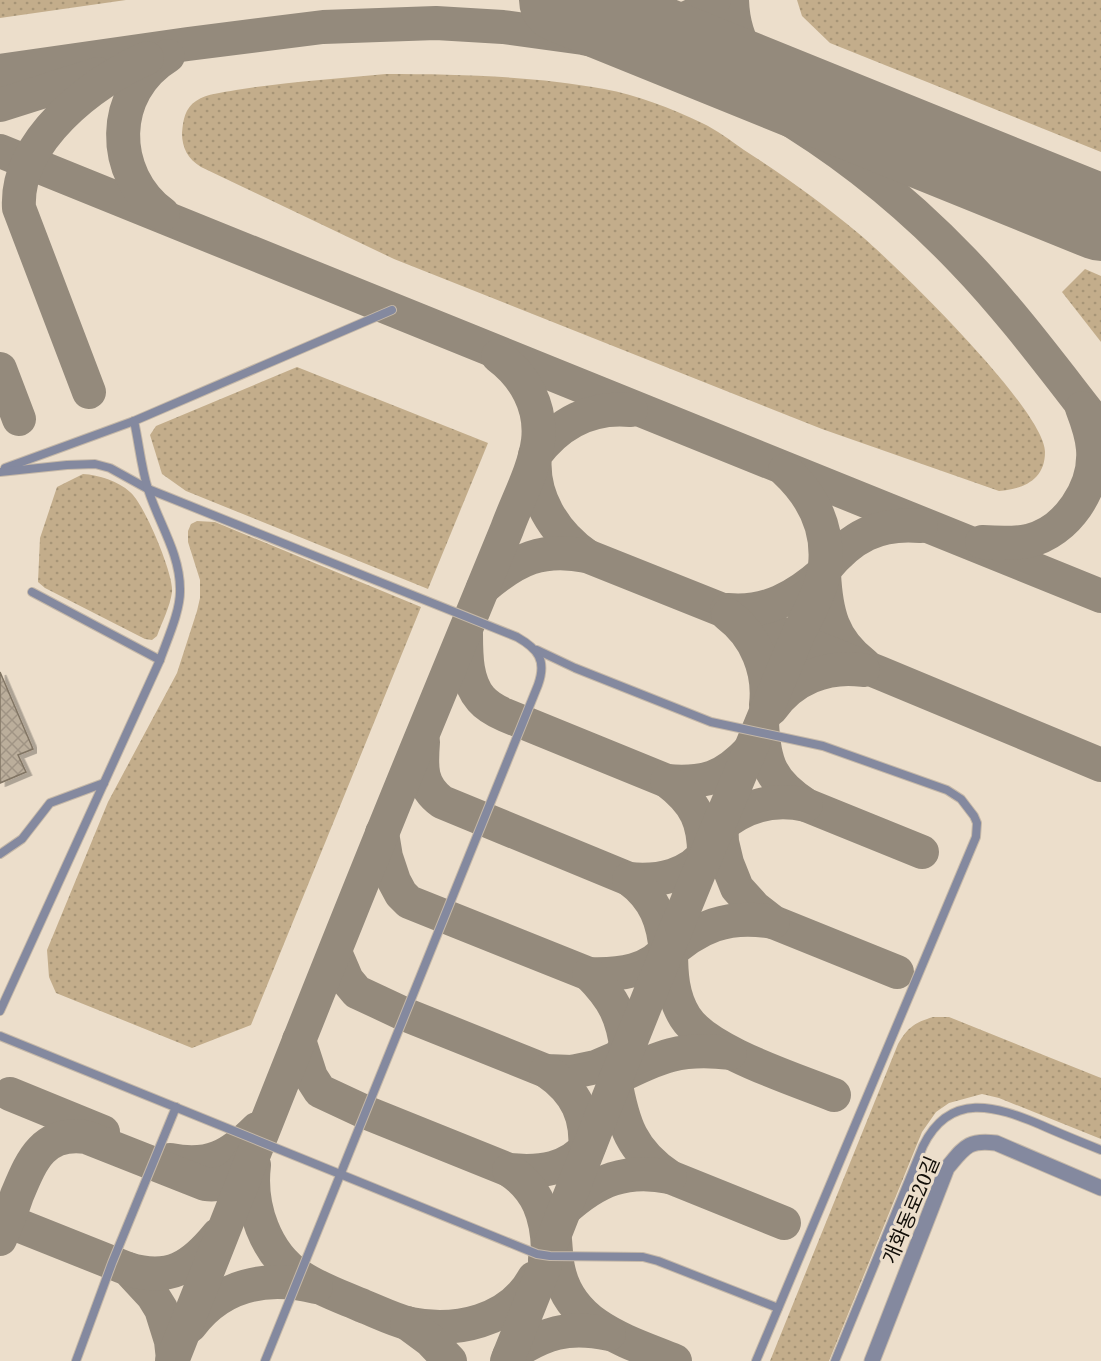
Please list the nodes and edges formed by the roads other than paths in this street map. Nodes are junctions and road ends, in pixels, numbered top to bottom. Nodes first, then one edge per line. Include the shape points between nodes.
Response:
1 (392, 310) dead end
2 (134, 421) junction
3 (0, 471) edge
4 (148, 489) junction
5 (32, 592) dead end
6 (535, 649) junction
7 (160, 660) junction
8 (104, 783) junction
9 (0, 854) edge
10 (0, 1011) edge
11 (0, 1036) edge
12 (176, 1107) junction
13 (1101, 1150) edge
14 (340, 1173) junction
15 (1101, 1188) edge
16 (778, 1308) junction
17 (76, 1361) edge
18 (265, 1361) edge
19 (756, 1361) edge
20 (835, 1361) edge
21 (872, 1361) edge

1 - 2 lane
2 - 3 lane
2 - 4 lane
3 - 4 lane via 95,464
4 - 6 lane via 517,638
4 - 7 lane via 169,539 180,589
5 - 7 lane
6 - 14 lane via 542,669 538,685
6 - 16 lane via 711,722 823,746 947,790 961,799 977,824 976,837
7 - 8 lane
8 - 9 lane via 50,803 22,839
8 - 10 lane
11 - 12 lane
12 - 14 lane
12 - 17 lane
13 - 20 lane via 994,1108 965,1109 941,1120 923,1146
14 - 16 lane via 537,1254 642,1257
14 - 18 lane
15 - 21 street, 개화동로20길 via 996,1143 970,1144 947,1168
16 - 19 lane

